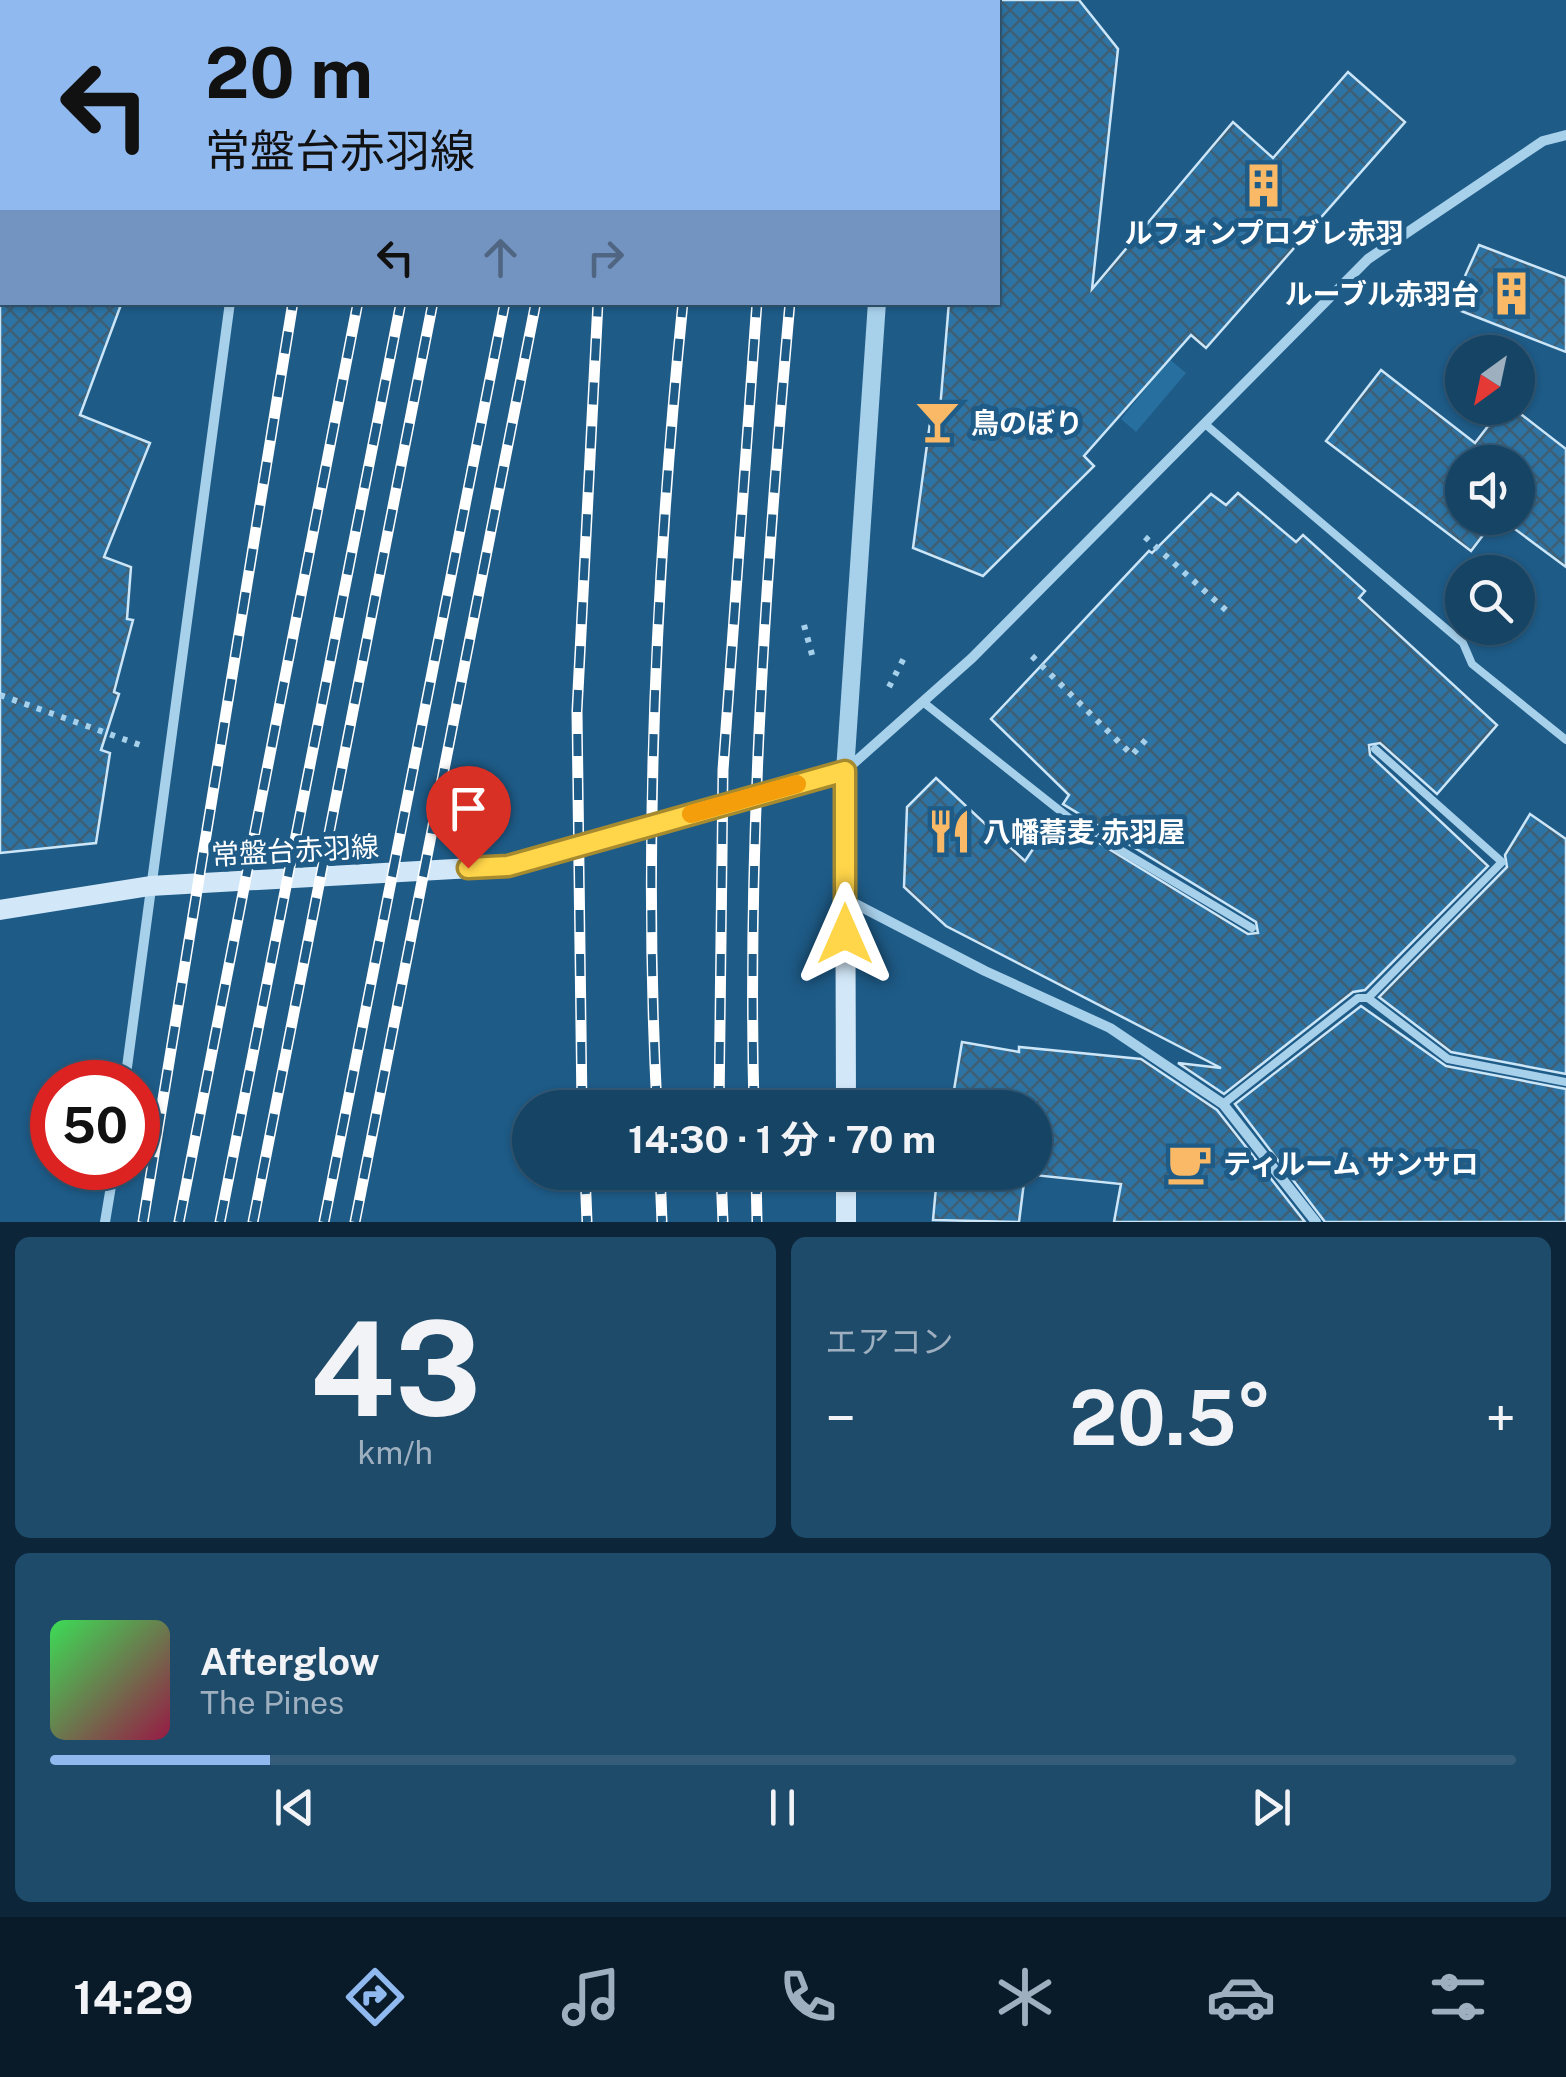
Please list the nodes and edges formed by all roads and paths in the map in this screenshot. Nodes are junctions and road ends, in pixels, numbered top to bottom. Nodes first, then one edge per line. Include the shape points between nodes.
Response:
1 (1566, 135) edge
2 (230, 305) edge
3 (877, 305) edge
4 (1205, 424) junction
5 (1144, 538) dead end
6 (1228, 612) dead end
7 (1032, 656) dead end
8 (0, 694) edge
9 (923, 702) junction
10 (1151, 734) dead end
11 (1566, 740) edge
12 (1376, 749) dead end
13 (166, 754) junction
14 (845, 771) junction
15 (150, 886) junction
16 (845, 899) junction
17 (0, 910) edge
18 (1252, 928) dead end
19 (1368, 998) junction
20 (128, 1060) edge
21 (1566, 1082) edge
22 (846, 1090) edge
23 (1223, 1104) junction
24 (110, 1190) edge
25 (846, 1190) edge
26 (105, 1222) edge
27 (846, 1222) edge
28 (1316, 1222) edge

1 - 4 street via 1543,142 1368,259
2 - 13 street
3 - 14 street
4 - 9 street
4 - 11 lane
5 - 6 path
7 - 10 path via 1132,755
8 - 13 path
9 - 14 street
9 - 18 lane via 1078,825
12 - 19 lane via 1502,862
13 - 15 street
14 - 15 main road, 常盤台赤羽線 via 508,866
14 - 16 main road
15 - 17 main road, 常盤台赤羽線
15 - 20 street
16 - 22 main road
16 - 23 street via 1110,1028
19 - 21 lane via 1448,1058
19 - 23 lane via 1358,998
23 - 28 street
24 - 26 street
25 - 27 main road

